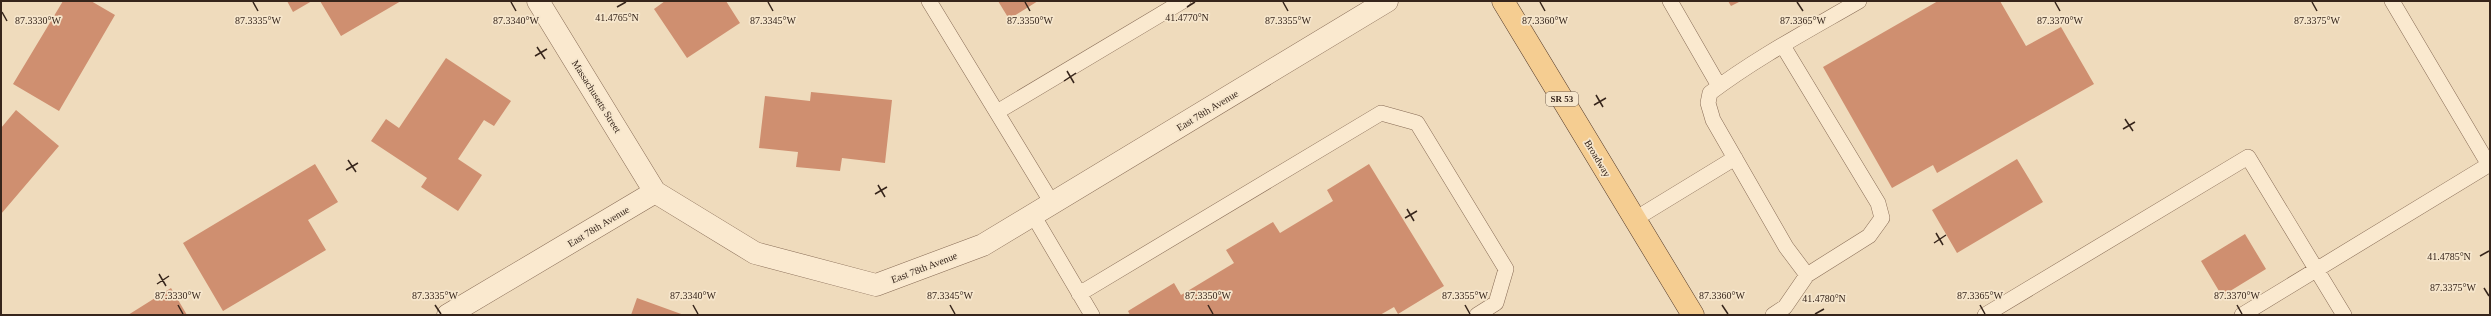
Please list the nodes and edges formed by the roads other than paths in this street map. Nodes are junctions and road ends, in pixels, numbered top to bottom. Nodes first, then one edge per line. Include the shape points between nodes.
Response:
1 (538, 1) edge
2 (929, 1) edge
3 (1183, 1) edge
4 (1387, 1) edge
5 (1503, 1) edge
6 (1670, 1) edge
7 (1860, 1) edge
8 (2392, 1) edge
9 (1783, 46) junction
10 (1719, 86) junction
11 (996, 112) junction
12 (1735, 158) junction
13 (2489, 164) edge
14 (655, 192) junction
15 (1052, 203) junction
16 (1033, 215) junction
17 (1635, 220) junction
18 (2317, 269) junction
19 (1807, 275) junction
20 (1079, 294) junction
21 (448, 315) edge
22 (1092, 315) edge
23 (1477, 315) edge
24 (1693, 315) edge
25 (1773, 315) edge
26 (1985, 315) edge
27 (2242, 315) edge
28 (2344, 315) edge

1 - 14 street, Massachusetts Street
2 - 11 lane
3 - 11 lane
4 - 15 street, East 78th Avenue
5 - 17 main road, Broadway / SR 53
6 - 10 lane
7 - 9 lane
8 - 13 lane
9 - 10 lane
9 - 19 lane via 1878,203 1882,218 1869,236
10 - 12 lane via 1710,92 1708,103 1713,120
11 - 15 lane
12 - 17 lane
12 - 19 lane via 1786,247
13 - 18 lane
14 - 16 street, East 78th Avenue via 755,253 876,285 983,245
14 - 21 street, East 78th Avenue
15 - 16 street, East 78th Avenue
16 - 20 lane
17 - 24 main road, Broadway / SR 53
18 - 26 lane via 2248,157
18 - 27 lane
18 - 28 lane
19 - 25 lane via 1785,307
20 - 22 lane
20 - 23 lane via 1381,113 1417,123 1506,269 1496,303

